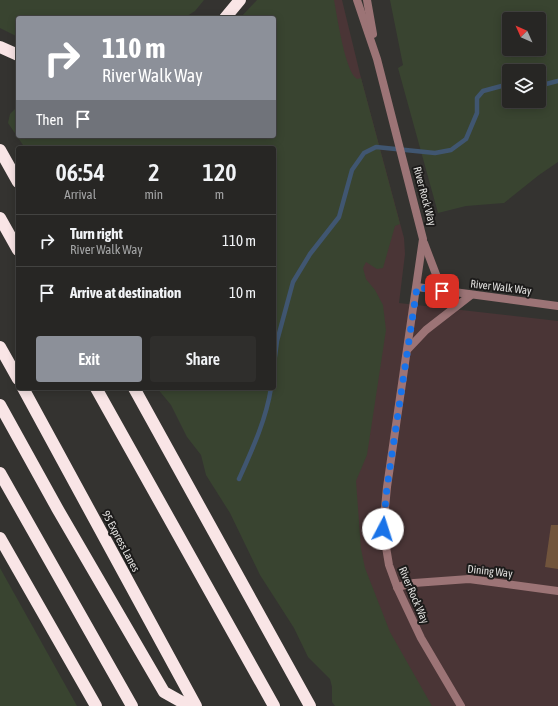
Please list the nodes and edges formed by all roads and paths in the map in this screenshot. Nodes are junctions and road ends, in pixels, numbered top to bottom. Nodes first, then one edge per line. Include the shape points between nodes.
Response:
1 (240, 0) edge
2 (357, 0) edge
3 (367, 0) edge
4 (227, 16) edge
5 (0, 48) edge
6 (16, 54) edge
7 (377, 59) junction
8 (0, 150) edge
9 (16, 178) edge
10 (0, 218) edge
11 (424, 242) junction
12 (16, 246) edge
13 (417, 287) junction
14 (454, 293) junction
15 (471, 295) junction
16 (558, 306) edge
17 (0, 347) edge
18 (408, 349) junction
19 (16, 375) edge
20 (24, 390) edge
21 (97, 390) edge
22 (135, 390) edge
23 (0, 405) edge
24 (0, 473) edge
25 (0, 538) edge
26 (397, 587) junction
27 (558, 591) edge
28 (96, 706) edge
29 (132, 706) edge
30 (189, 706) edge
31 (196, 706) edge
32 (274, 706) edge
33 (311, 706) edge
34 (462, 706) edge

1 - 4 highway
2 - 7 street, River Rock Way
3 - 7 street, River Rock Way
5 - 6 highway
7 - 11 street, River Rock Way
8 - 9 highway
10 - 12 highway
11 - 13 street, River Rock Way
11 - 14 street via 437,277
13 - 14 street, River Walk Way
13 - 18 street, River Rock Way
14 - 15 street, River Walk Way
15 - 16 street, River Walk Way
15 - 18 street via 426,330
17 - 19 highway
18 - 26 street, River Rock Way via 383,529 389,565
20 - 31 highway, 95 Express Lanes
21 - 32 highway
22 - 33 highway
23 - 30 highway via 164,692
24 - 29 highway
25 - 28 highway
26 - 27 street, Dining Way via 414,583 469,579
26 - 34 street, River Rock Way via 421,638

